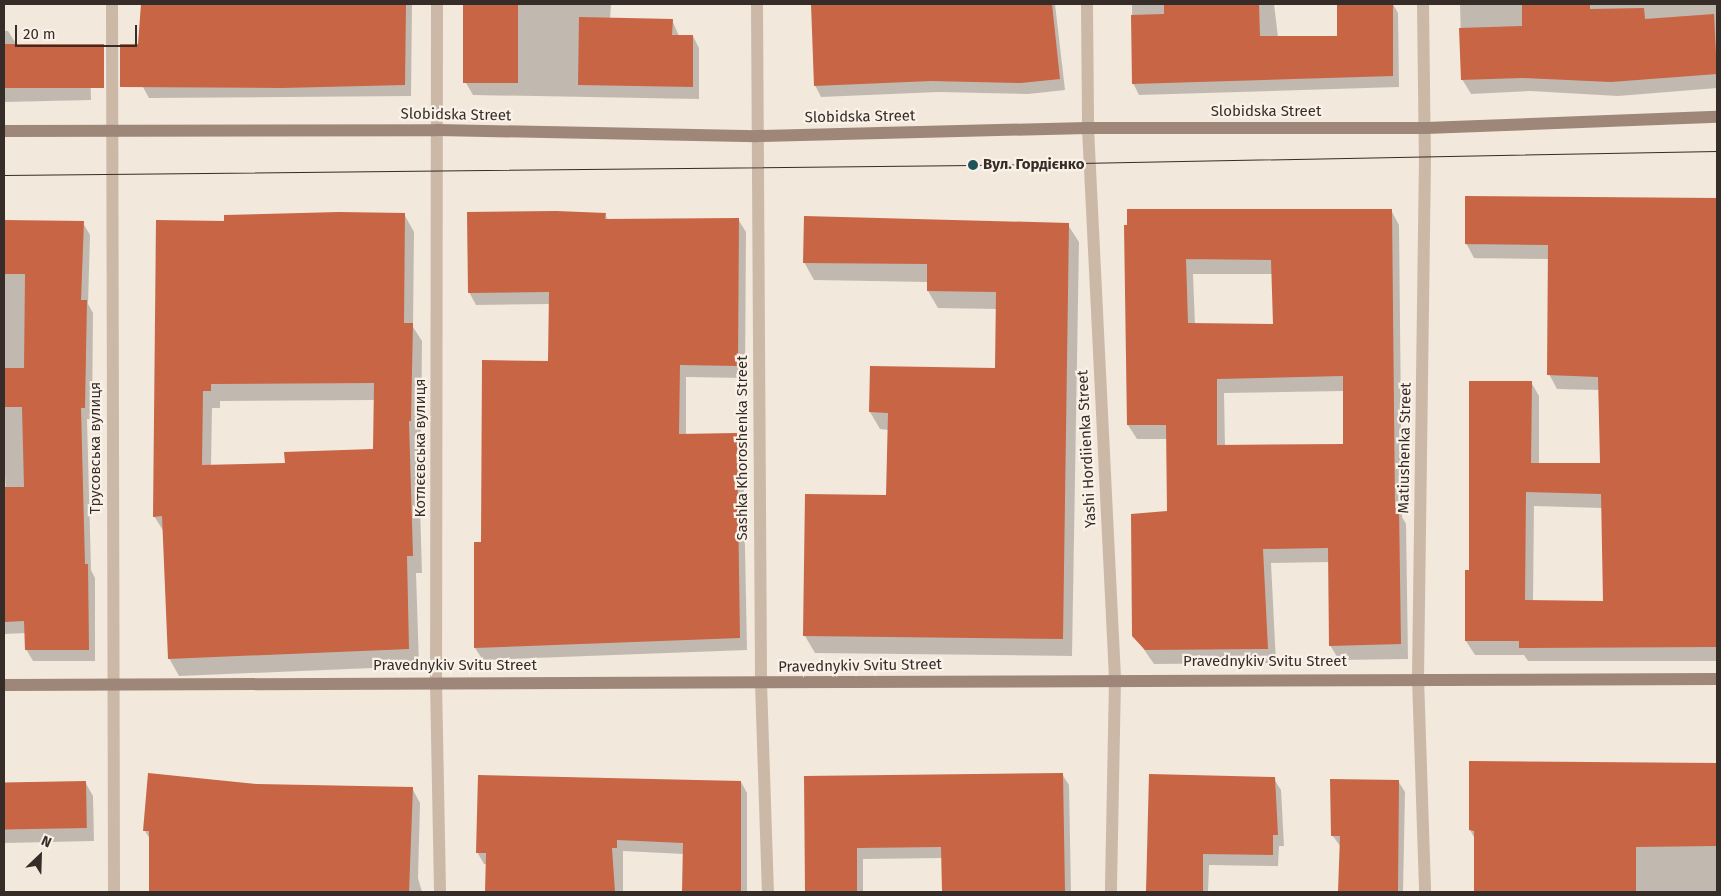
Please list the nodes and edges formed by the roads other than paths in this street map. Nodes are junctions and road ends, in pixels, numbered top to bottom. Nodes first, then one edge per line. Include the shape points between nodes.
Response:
1 (112, 4) edge
2 (437, 4) edge
3 (757, 4) edge
4 (1087, 4) edge
5 (1423, 4) edge
6 (1717, 117) edge
7 (1088, 128) junction
8 (1426, 128) junction
9 (113, 130) junction
10 (437, 130) junction
11 (4, 131) edge
12 (757, 136) junction
13 (1418, 678) junction
14 (1115, 679) junction
15 (1717, 679) edge
16 (436, 682) junction
17 (761, 683) junction
18 (4, 685) edge
19 (111, 686) junction
20 (114, 892) edge
21 (440, 892) edge
22 (768, 892) edge
23 (1111, 892) edge
24 (1425, 892) edge

1 - 9 street, Трусовська вулиця
2 - 10 street, Котлєєвська вулиця
3 - 12 street, Sashka Khoroshenka Street
4 - 7 street, Yashi Hordiienka Street
5 - 8 street, Matiushenka Street
6 - 8 main road, Slobidska Street
7 - 8 main road, Slobidska Street
7 - 12 main road, Slobidska Street
7 - 14 street, Yashi Hordiienka Street
8 - 13 street, Matiushenka Street
9 - 10 main road, Slobidska Street
9 - 11 main road, Slobidska Street
9 - 19 street, Трусовська вулиця
10 - 12 main road, Slobidska Street
10 - 16 street, Котлєєвська вулиця
12 - 17 street, Sashka Khoroshenka Street
13 - 14 main road, Pravednykiv Svitu Street
13 - 15 main road, Pravednykiv Svitu Street
13 - 24 street, Matiushenka Street
14 - 17 main road, Pravednykiv Svitu Street
14 - 23 street, Yashi Hordiienka Street
16 - 17 main road, Pravednykiv Svitu Street
16 - 19 main road, Pravednykiv Svitu Street
16 - 21 street, Котлєєвська вулиця
17 - 22 street, Sashka Khoroshenka Street
18 - 19 main road, Pravednykiv Svitu Street
19 - 20 street, Трусовська вулиця

